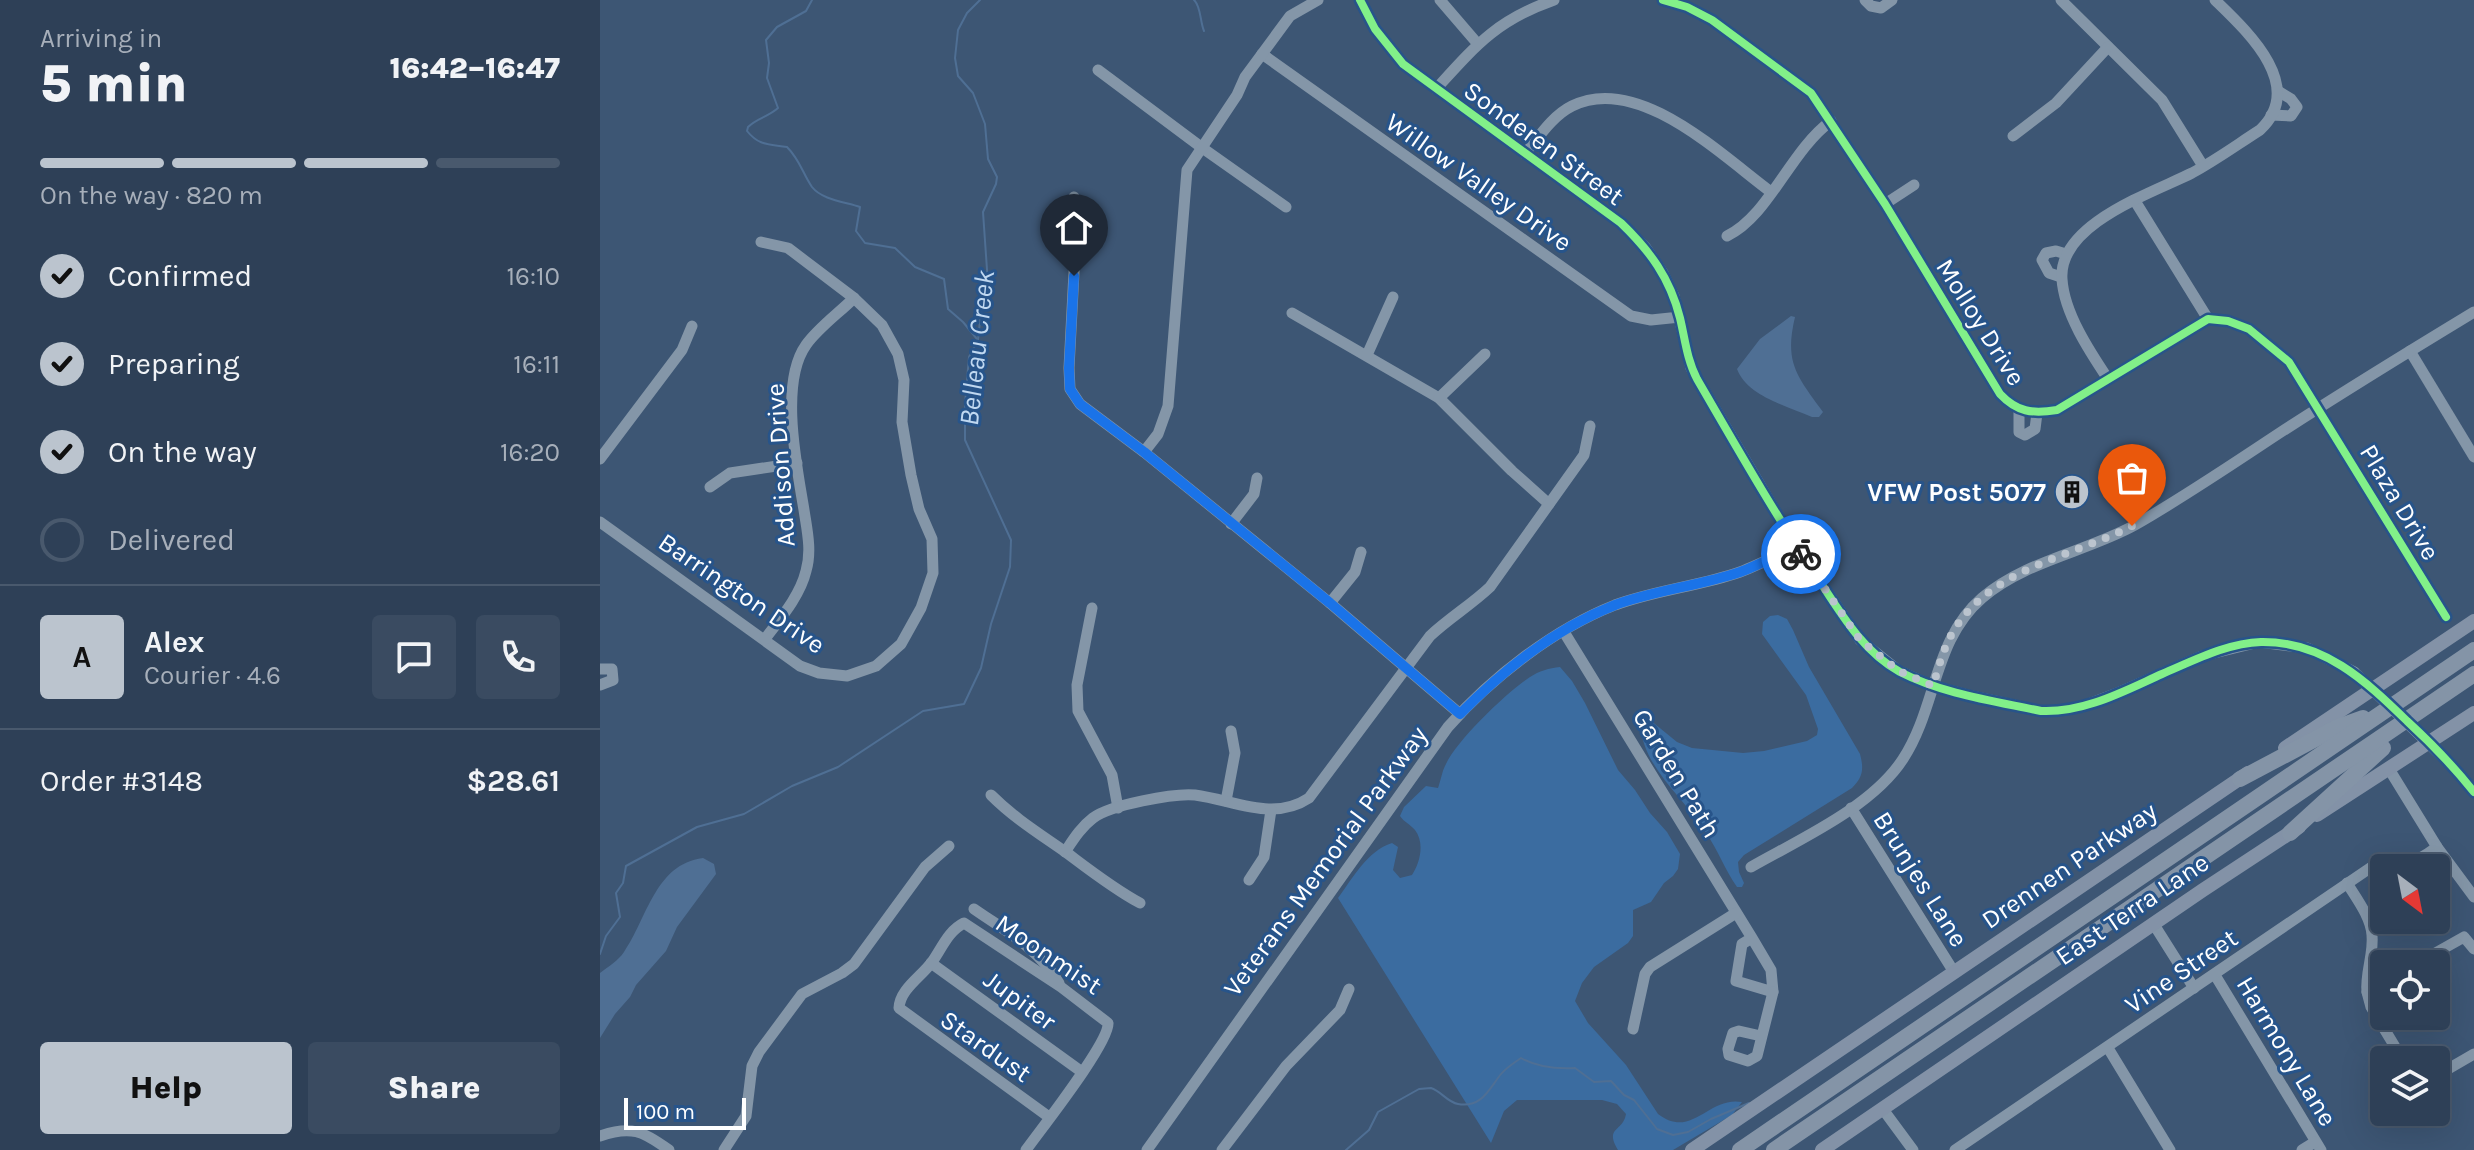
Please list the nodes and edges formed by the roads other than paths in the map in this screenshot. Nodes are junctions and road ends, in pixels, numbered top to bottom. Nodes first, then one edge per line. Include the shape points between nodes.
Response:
1 (1318, 0) edge
2 (1360, 0) edge
3 (1440, 0) edge
4 (1554, 0) edge
5 (1663, 0) edge
6 (1865, 0) edge
7 (1892, 0) edge
8 (2061, 0) edge
9 (2215, 0) edge
10 (1477, 43) junction
11 (2108, 47) junction
12 (1262, 54) junction
13 (1098, 70) dead end
14 (1436, 89) junction
15 (2278, 91) junction
16 (2271, 115) junction
17 (1831, 121) junction
18 (2013, 136) dead end
19 (1201, 147) junction
20 (1525, 154) junction
21 (2203, 166) junction
22 (1914, 185) dead end
23 (1771, 192) junction
24 (1074, 197) dead end
25 (2135, 201) junction
26 (1885, 204) junction
27 (1286, 207) dead end
28 (1727, 236) dead end
29 (761, 242) dead end
30 (2066, 254) junction
31 (2061, 277) junction
32 (1393, 297) dead end
33 (854, 298) junction
34 (2474, 312) edge
35 (1292, 313) dead end
36 (1680, 317) junction
37 (2208, 319) junction
38 (692, 326) dead end
39 (2410, 351) junction
40 (1485, 354) dead end
41 (1367, 355) junction
42 (2108, 379) junction
43 (1439, 398) junction
44 (2319, 408) junction
45 (2019, 410) junction
46 (2037, 413) junction
47 (1590, 426) dead end
48 (1144, 452) junction
49 (2474, 457) edge
50 (600, 459) edge
51 (797, 463) junction
52 (1257, 478) dead end
53 (710, 487) dead end
54 (1549, 504) junction
55 (600, 522) edge
56 (1231, 524) junction
57 (1796, 546) junction
58 (1361, 552) dead end
59 (1330, 603) junction
60 (1092, 608) dead end
61 (2446, 617) dead end
62 (2474, 621) edge
63 (1564, 632) junction
64 (765, 639) junction
65 (2474, 650) edge
66 (1404, 668) junction
67 (600, 669) edge
68 (2474, 674) edge
69 (600, 685) edge
70 (1933, 686) junction
71 (2387, 709) junction
72 (2474, 713) edge
73 (1460, 714) junction
74 (2418, 714) junction
75 (1231, 731) dead end
76 (2389, 769) junction
77 (2240, 779) junction
78 (2474, 792) edge
79 (991, 795) dead end
80 (1226, 801) junction
81 (1118, 808) junction
82 (1851, 808) junction
83 (1271, 810) junction
84 (2290, 833) junction
85 (949, 846) dead end
86 (2437, 847) junction
87 (1065, 852) junction
88 (1751, 867) dead end
89 (1249, 880) dead end
90 (2347, 883) junction
91 (2474, 897) edge
92 (1140, 903) dead end
93 (974, 909) dead end
94 (1736, 913) junction
95 (2153, 923) junction
96 (1752, 938) junction
97 (2474, 949) edge
98 (2441, 950) edge
99 (931, 963) junction
100 (1954, 972) junction
101 (2215, 975) junction
102 (1061, 987) junction
103 (2194, 988) junction
104 (1349, 989) dead end
105 (2370, 990) edge
106 (1773, 992) junction
107 (2367, 992) junction
108 (1633, 1029) dead end
109 (1761, 1036) dead end
110 (2395, 1046) edge
111 (2108, 1048) junction
112 (2474, 1054) edge
113 (2450, 1068) edge
114 (1082, 1072) junction
115 (1882, 1108) junction
116 (1049, 1117) junction
117 (600, 1136) edge
118 (2318, 1146) edge
119 (669, 1150) edge
120 (724, 1150) edge
121 (1026, 1150) edge
122 (1147, 1150) edge
123 (1222, 1150) edge
124 (1692, 1150) edge
125 (1740, 1150) edge
126 (1774, 1150) edge
127 (1822, 1150) edge
128 (1913, 1150) edge
129 (1955, 1150) edge
130 (2170, 1150) edge
131 (2302, 1150) edge

1 - 12 street via 1290,16
2 - 14 street, Sonderen Street via 1393,54
3 - 10 street
4 - 10 street via 1506,21
5 - 17 street, Molloy Drive via 1687,7 1736,36 1811,93
6 - 7 street via 1876,8
8 - 11 street
9 - 15 street via 2259,47
10 - 14 street
11 - 18 street via 2056,103
11 - 21 street via 2162,100
12 - 19 street
12 - 36 street, Willow Valley Drive via 1631,316
13 - 19 street
14 - 20 street, Sonderen Street
15 - 16 street
15 - 16 street via 2297,107 2291,116
16 - 21 street via 2260,130
17 - 23 street via 1814,133
17 - 26 street, Molloy Drive
19 - 27 street
19 - 48 street via 1187,170 1168,406 1158,434
20 - 23 street via 1571,107 1623,99 1667,115
20 - 36 street, Sonderen Street via 1621,223 1646,248 1663,273
21 - 25 street
22 - 26 street
23 - 28 street via 1747,224
24 - 48 street via 1070,389 1080,404
25 - 30 street via 2078,238
25 - 37 street
26 - 45 street, Molloy Drive via 2000,394
29 - 33 street, Barrington Drive via 788,248
30 - 31 street
30 - 31 street via 2046,253 2042,260 2049,273
31 - 42 street via 2084,342
32 - 41 street
33 - 51 street, Addison Drive via 805,346 796,368 792,393
33 - 64 street, Barrington Drive via 882,325 898,354 906,449 919,509 932,539 933,573 901,644 876,666 847,676 819,673 800,666
34 - 39 street
35 - 41 street
36 - 57 street, Sonderen Street via 1691,368
37 - 42 street, Molloy Drive
37 - 44 street via 2239,324 2279,351
38 - 50 street via 682,350
39 - 44 street
39 - 49 street
40 - 43 street
41 - 43 street
42 - 46 street, Molloy Drive via 2057,410
43 - 54 street
44 - 61 street, Plaza Drive
44 - 70 street via 2132,526 2003,582 1955,629
45 - 46 street, Molloy Drive
45 - 46 street, Molloy Drive via 2019,432 2025,435 2035,429
47 - 54 street via 1584,455
48 - 56 street
51 - 53 street via 730,473
51 - 64 street, Addison Drive via 809,550 806,572 793,601
52 - 56 street via 1254,494
54 - 66 street via 1490,587 1437,629
55 - 64 street, Barrington Drive
56 - 59 street
57 - 63 street, Veterans Memorial Parkway via 1740,571 1616,605
57 - 70 street, Sonderen Street via 1860,640 1899,671
58 - 59 street via 1355,572
59 - 66 street
60 - 81 street via 1077,685 1078,711 1112,775
62 - 77 main road, Drennen Parkway
63 - 73 street, Veterans Memorial Parkway via 1507,670
63 - 94 street, Garden Path
65 - 71 highway
66 - 73 street
66 - 83 street via 1309,798
67 - 69 street via 612,669 614,674 613,680
68 - 74 highway
70 - 78 street, Sonderen Street, bridge via 2056,711 2081,707 2202,656 2259,642 2307,648 2354,672
70 - 82 street via 1902,761
71 - 77 highway via 2338,727
71 - 125 highway
72 - 76 main road, East Terra Lane
73 - 122 street, Veterans Memorial Parkway
74 - 84 highway
74 - 126 highway
75 - 80 street via 1235,753
76 - 84 main road, East Terra Lane
76 - 86 street
77 - 100 main road, Drennen Parkway
79 - 87 street
80 - 81 street via 1177,796
80 - 83 street
81 - 87 street via 1093,818
82 - 88 street
82 - 100 street, Brunjes Lane
83 - 89 street via 1264,857
84 - 95 main road, East Terra Lane
85 - 120 street via 925,867 854,964 792,1004 752,1066 746,1116
86 - 90 street, Vine Street via 2417,860 2389,858
86 - 91 street
87 - 92 street
90 - 101 street, Vine Street
90 - 107 street via 2372,935
93 - 102 street via 1031,948
94 - 96 street, Garden Path
94 - 108 street via 1650,967
95 - 103 street, Harmony Lane
95 - 115 main road, East Terra Lane
96 - 106 street, Garden Path via 1771,970
96 - 106 street via 1742,944 1736,981
97 - 98 street via 2464,937
99 - 102 street, Moonmist via 964,923
99 - 114 street, Jupiter
99 - 116 street, Stardust via 906,991 899,1008
100 - 124 main road, Drennen Parkway
101 - 103 street, Vine Street
101 - 118 street, Harmony Lane
102 - 114 street, Moonmist via 1108,1023 1106,1036
103 - 111 street, Vine Street
104 - 123 street via 1340,1010 1286,1066
105 - 107 street
106 - 109 street
107 - 110 street
111 - 129 street, Vine Street
111 - 130 street
112 - 113 street
114 - 116 street
115 - 127 main road, East Terra Lane
115 - 128 street
116 - 121 street
117 - 119 street via 636,1130
118 - 131 street

